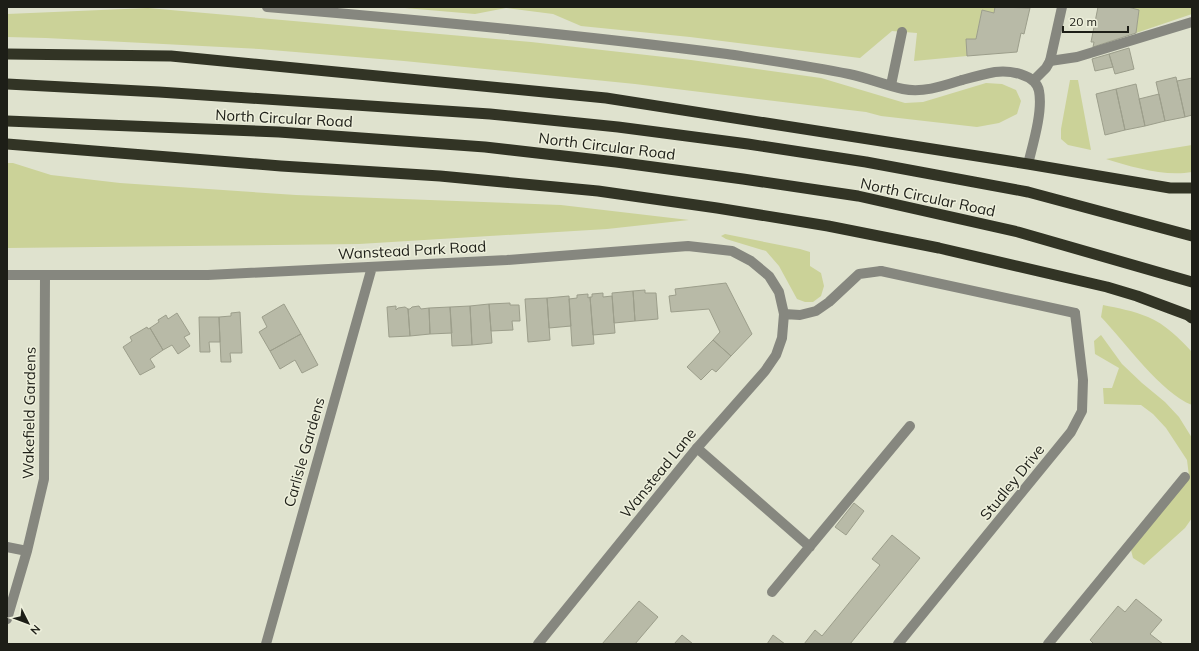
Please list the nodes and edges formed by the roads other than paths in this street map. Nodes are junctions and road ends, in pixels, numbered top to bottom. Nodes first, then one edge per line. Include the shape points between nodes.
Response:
1 (267, 7) edge
2 (1062, 7) edge
3 (1192, 22) edge
4 (902, 32) dead end
5 (7, 54) edge
6 (1050, 61) junction
7 (1033, 81) junction
8 (7, 84) edge
9 (892, 85) junction
10 (7, 121) edge
11 (7, 144) edge
12 (1028, 164) junction
13 (1192, 188) edge
14 (1192, 236) edge
15 (372, 267) junction
16 (7, 275) edge
17 (45, 275) junction
18 (1192, 282) edge
19 (784, 314) junction
20 (1192, 318) edge
21 (910, 426) dead end
22 (697, 448) junction
23 (1185, 477) dead end
24 (7, 546) edge
25 (810, 547) junction
26 (27, 551) junction
27 (772, 592) dead end
28 (7, 619) edge
29 (266, 644) edge
30 (538, 644) edge
31 (898, 644) edge
32 (1048, 644) edge

1 - 9 street via 480,26 728,54 849,74
2 - 6 street
3 - 6 street via 1077,57
4 - 9 street
5 - 12 highway via 171,56 606,98
6 - 7 street
7 - 9 street via 1022,75 995,72 941,88 905,90
7 - 12 street via 1039,90 1040,108
8 - 14 highway, North Circular Road via 490,114 618,127 866,162 1028,192
10 - 18 highway, North Circular Road via 287,132 485,147 743,179 858,196 1018,232
11 - 20 highway via 440,176 598,191 717,208 931,246 1046,272 1137,296
12 - 13 highway via 1170,188
15 - 17 street, Wanstead Park Road via 208,275
15 - 19 street, Wanstead Park Road via 688,246 732,251 752,261 769,276 780,292
15 - 29 street, Carlisle Gardens
16 - 17 street, Wanstead Park Road
17 - 26 street, Wakefield Gardens via 44,479
19 - 22 street, Wanstead Lane via 782,338 776,355
19 - 31 street, Studley Drive via 800,315 816,311 860,274 881,271 1075,314 1083,380 1082,411 1071,432
21 - 25 street
22 - 25 street
22 - 30 street, Wanstead Lane
23 - 32 street
24 - 26 street
25 - 27 street
26 - 28 street, Wakefield Gardens

